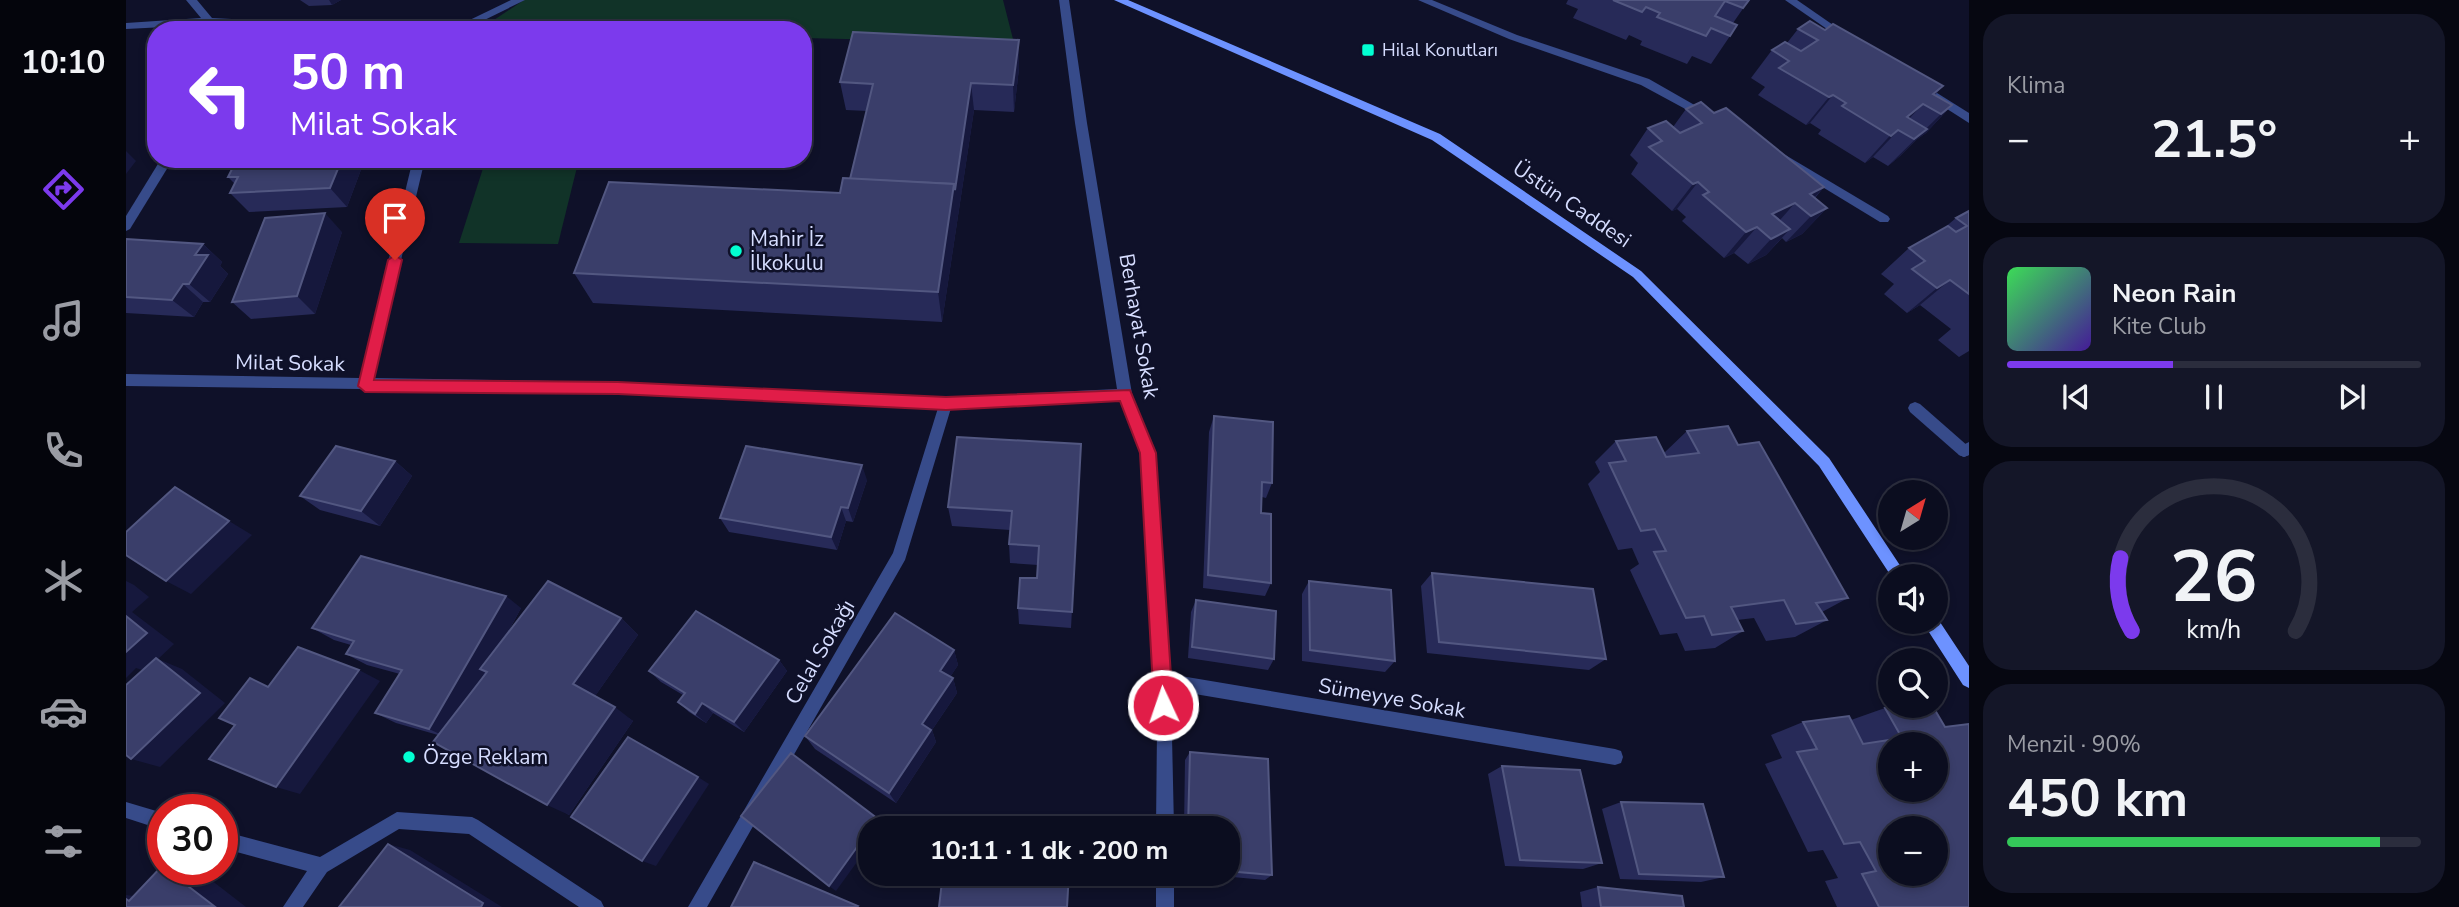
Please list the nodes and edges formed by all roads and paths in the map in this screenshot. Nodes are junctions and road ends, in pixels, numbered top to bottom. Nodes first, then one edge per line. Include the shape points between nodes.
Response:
1 (191, 0) edge
2 (520, 0) edge
3 (1064, 0) edge
4 (1119, 0) edge
5 (1423, 0) edge
6 (1790, 0) edge
7 (205, 21) edge
8 (474, 21) edge
9 (126, 26) edge
10 (147, 26) edge
11 (1857, 45) edge
12 (1924, 89) edge
13 (1969, 119) edge
14 (1718, 121) edge
15 (1766, 148) edge
16 (161, 168) edge
17 (417, 168) edge
18 (1884, 219) dead end
19 (126, 226) edge
20 (126, 380) edge
21 (365, 386) junction
22 (1125, 394) junction
23 (946, 403) junction
24 (1915, 408) dead end
25 (1966, 450) edge
26 (1892, 564) edge
27 (1939, 634) edge
28 (1969, 680) edge
29 (1162, 681) junction
30 (1615, 757) dead end
31 (126, 810) edge
32 (1165, 816) edge
33 (147, 817) edge
34 (238, 843) edge
35 (321, 866) junction
36 (1165, 886) edge
37 (292, 907) edge
38 (595, 907) edge
39 (697, 907) edge
40 (1165, 907) edge

1 - 7 street
2 - 8 street
3 - 22 street, Berhayat Sokak
4 - 26 street, Üstün Caddesi via 1436,137 1637,274 1824,462
5 - 14 street via 1513,37 1645,82
6 - 11 street
9 - 10 street
12 - 13 street
15 - 18 street
16 - 19 street
17 - 21 street
20 - 21 street, Milat Sokak
21 - 23 street, Milat Sokak via 618,388
22 - 23 street, Milat Sokak
22 - 29 street, Berhayat Sokak via 1148,453
23 - 39 street, Celal Sokağı via 900,555
24 - 25 street
27 - 28 street
29 - 30 street, Sümeyye Sokak
29 - 32 street, Berhayat Sokak
31 - 33 street
34 - 35 street
35 - 37 street
35 - 38 street via 397,820 472,826
36 - 40 street

